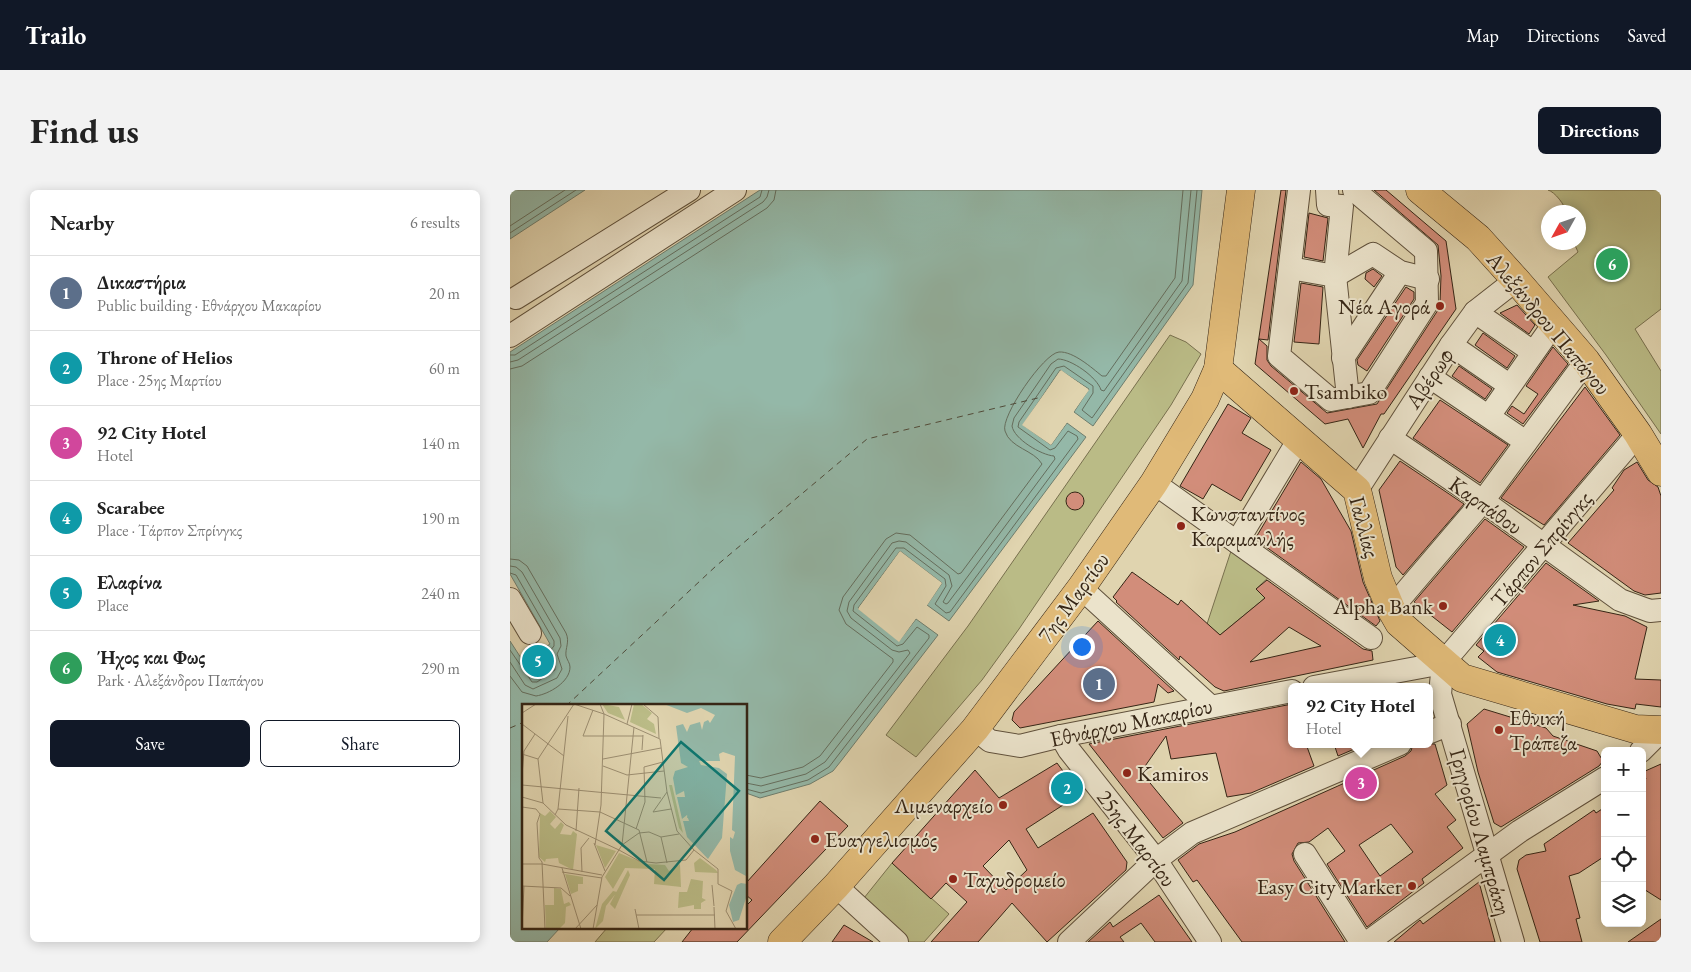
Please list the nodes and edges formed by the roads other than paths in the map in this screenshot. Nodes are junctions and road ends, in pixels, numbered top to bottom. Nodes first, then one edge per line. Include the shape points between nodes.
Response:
1 (689, 190) edge
2 (735, 190) edge
3 (1241, 190) edge
4 (1299, 190) edge
5 (1304, 190) edge
6 (1321, 190) edge
7 (1327, 190) edge
8 (1338, 190) edge
9 (1349, 190) edge
10 (1354, 190) edge
11 (1420, 190) edge
12 (1292, 268) junction
13 (1400, 272) junction
14 (1335, 276) junction
15 (1426, 279) junction
16 (1516, 280) junction
17 (516, 298) dead end
18 (1476, 312) junction
19 (1553, 324) junction
20 (510, 336) edge
21 (1451, 345) junction
22 (1533, 352) junction
23 (1343, 358) junction
24 (1586, 361) junction
25 (1218, 369) junction
26 (1430, 377) junction
27 (1509, 385) junction
28 (1348, 395) junction
29 (1489, 416) junction
30 (1638, 434) junction
31 (1390, 438) junction
32 (1299, 439) junction
33 (1526, 442) junction
34 (1661, 472) edge
35 (1154, 483) junction
36 (1357, 490) junction
37 (1483, 501) junction
38 (1237, 542) junction
39 (1545, 546) junction
40 (1081, 588) junction
41 (510, 599) edge
42 (1391, 609) junction
43 (1661, 610) edge
44 (530, 633) dead end
45 (1371, 638) dead end
46 (1443, 663) junction
47 (1336, 683) edge
48 (1288, 692) edge
49 (1210, 706) junction
50 (1440, 728) edge
51 (975, 729) junction
52 (1661, 731) edge
53 (1061, 736) junction
54 (1645, 747) edge
55 (1391, 748) edge
56 (1601, 781) edge
57 (1305, 854) dead end
58 (1488, 854) junction
59 (1156, 860) junction
60 (836, 886) junction
61 (782, 942) edge
62 (898, 942) edge
63 (1069, 942) edge
64 (1210, 942) edge
65 (1361, 942) edge
66 (1368, 942) edge
67 (1513, 942) edge

1 - 17 street
2 - 20 street
3 - 25 main road, 7ης Μαρτίου
4 - 12 street
5 - 12 street
6 - 7 street
7 - 8 street
7 - 14 street via 1328,205 1342,206
9 - 15 street via 1420,252
10 - 15 street via 1426,251
11 - 16 main road, Αλεξάνδρου Παπάγου via 1478,238
12 - 14 street
12 - 28 street via 1280,356 1331,400
13 - 14 street via 1373,254
13 - 15 street
13 - 23 street
14 - 23 street
15 - 28 street via 1427,303 1369,393
16 - 18 street, Αβέρωφ
16 - 19 main road, Αλεξάνδρου Παπάγου
18 - 21 street, Αβέρωφ
18 - 22 street
19 - 22 street
19 - 24 main road, Αλεξάνδρου Παπάγου
21 - 26 street, Αβέρωφ
21 - 27 street
22 - 27 street
23 - 28 street
24 - 30 main road, Αλεξάνδρου Παπάγου
24 - 33 street
25 - 32 main road, Γαλλίας
25 - 35 main road, 7ης Μαρτίου via 1205,399
26 - 29 street
26 - 31 street, Αβέρωφ
27 - 29 street
29 - 33 street
30 - 34 main road, Αλεξάνδρου Παπάγου
30 - 39 street, Τάρπον Σπρίνγκς
31 - 36 street, Αβέρωφ
31 - 37 street, Καρπάθου
32 - 36 main road, Γαλλίας
32 - 38 street
33 - 37 street
35 - 38 street
35 - 40 main road, 7ης Μαρτίου
36 - 42 main road, Γαλλίας via 1378,578
37 - 39 street, Καρπάθου
37 - 42 street
38 - 45 street
39 - 43 street, Καρπάθου via 1620,600 1650,611
39 - 46 street, Τάρπον Σπρίνγκς
40 - 49 street
40 - 51 main road, 7ης Μαρτίου
41 - 44 street
42 - 46 main road, Γαλλίας via 1400,623
46 - 47 street
46 - 50 street, Γρηγορίου Λαμπράκη
46 - 52 main road via 1462,678 1635,728
48 - 49 street, Εθνάρχου Μακαρίου
49 - 53 street, Εθνάρχου Μακαρίου
50 - 58 street, Γρηγορίου Λαμπράκη
51 - 53 street, Εθνάρχου Μακαρίου via 990,741 1009,746
51 - 60 main road, 7ης Μαρτίου
52 - 54 street
53 - 59 street, 25ης Μαρτίου
55 - 59 street via 1192,833
56 - 58 street
57 - 65 street
58 - 66 street
58 - 67 street, Γρηγορίου Λαμπράκη
59 - 63 street
59 - 64 street, 25ης Μαρτίου
60 - 61 main road, 7ης Μαρτίου
60 - 62 street

